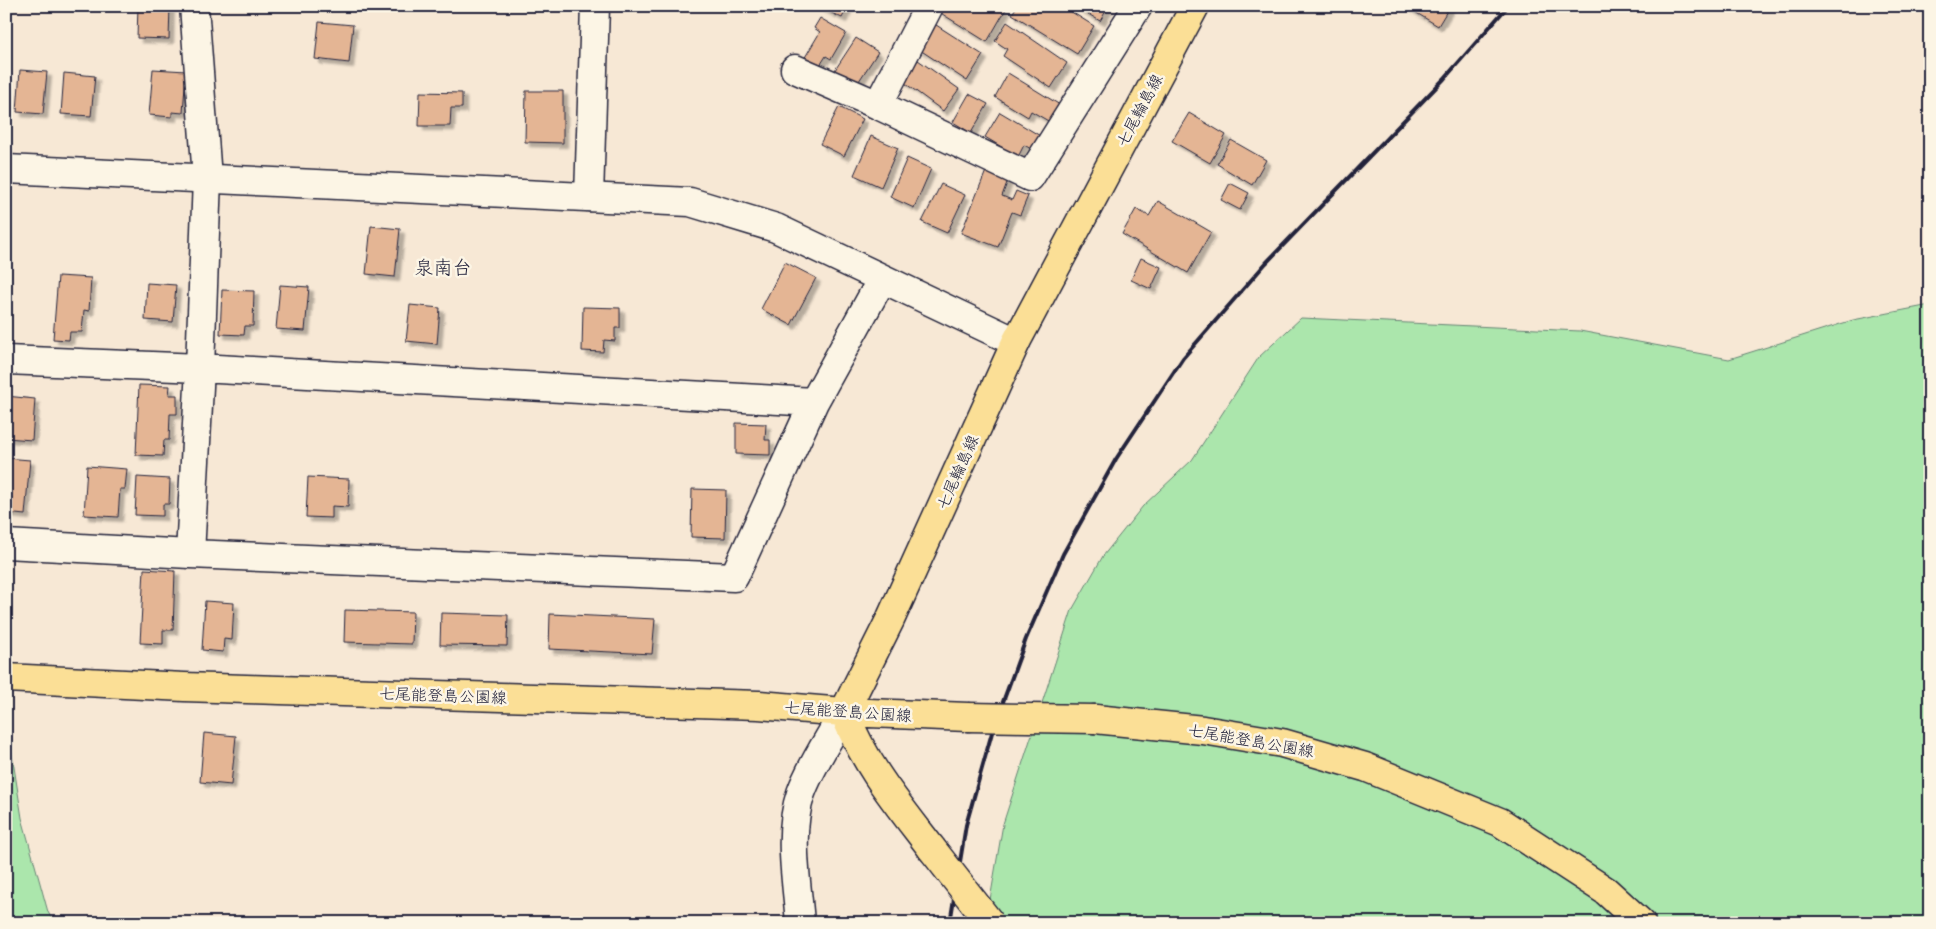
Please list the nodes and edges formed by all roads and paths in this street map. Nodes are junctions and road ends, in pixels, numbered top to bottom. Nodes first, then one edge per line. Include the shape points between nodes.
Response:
1 (194, 6) edge
2 (595, 6) edge
3 (929, 6) edge
4 (1138, 6) edge
5 (1195, 6) edge
6 (795, 69) dead end
7 (878, 104) junction
8 (6, 169) edge
9 (208, 178) junction
10 (589, 197) junction
11 (882, 279) junction
12 (1016, 342) junction
13 (6, 360) edge
14 (200, 368) junction
15 (814, 402) junction
16 (6, 544) edge
17 (190, 554) junction
18 (6, 678) edge
19 (844, 712) junction
20 (800, 923) edge
21 (990, 923) edge
22 (1640, 923) edge

1 - 9 street
2 - 10 street
3 - 7 street
4 - 7 street via 1030,177
5 - 12 main road, 七尾輪島線
6 - 7 street
8 - 9 street
9 - 10 street
9 - 14 street
10 - 11 street via 690,202 776,228
11 - 12 street
11 - 15 street
12 - 19 main road, 七尾輪島線 via 884,633
13 - 14 street
14 - 15 street
14 - 17 street
15 - 17 street via 734,577
16 - 17 street
18 - 19 main road, 七尾能登島公園線 via 184,687 759,705
19 - 20 street via 807,780 796,810 795,860
19 - 21 main road, bridge via 854,738 874,772
19 - 22 main road, 七尾能登島公園線, bridge via 1095,719 1178,727 1282,743 1365,766 1500,822 1606,891

